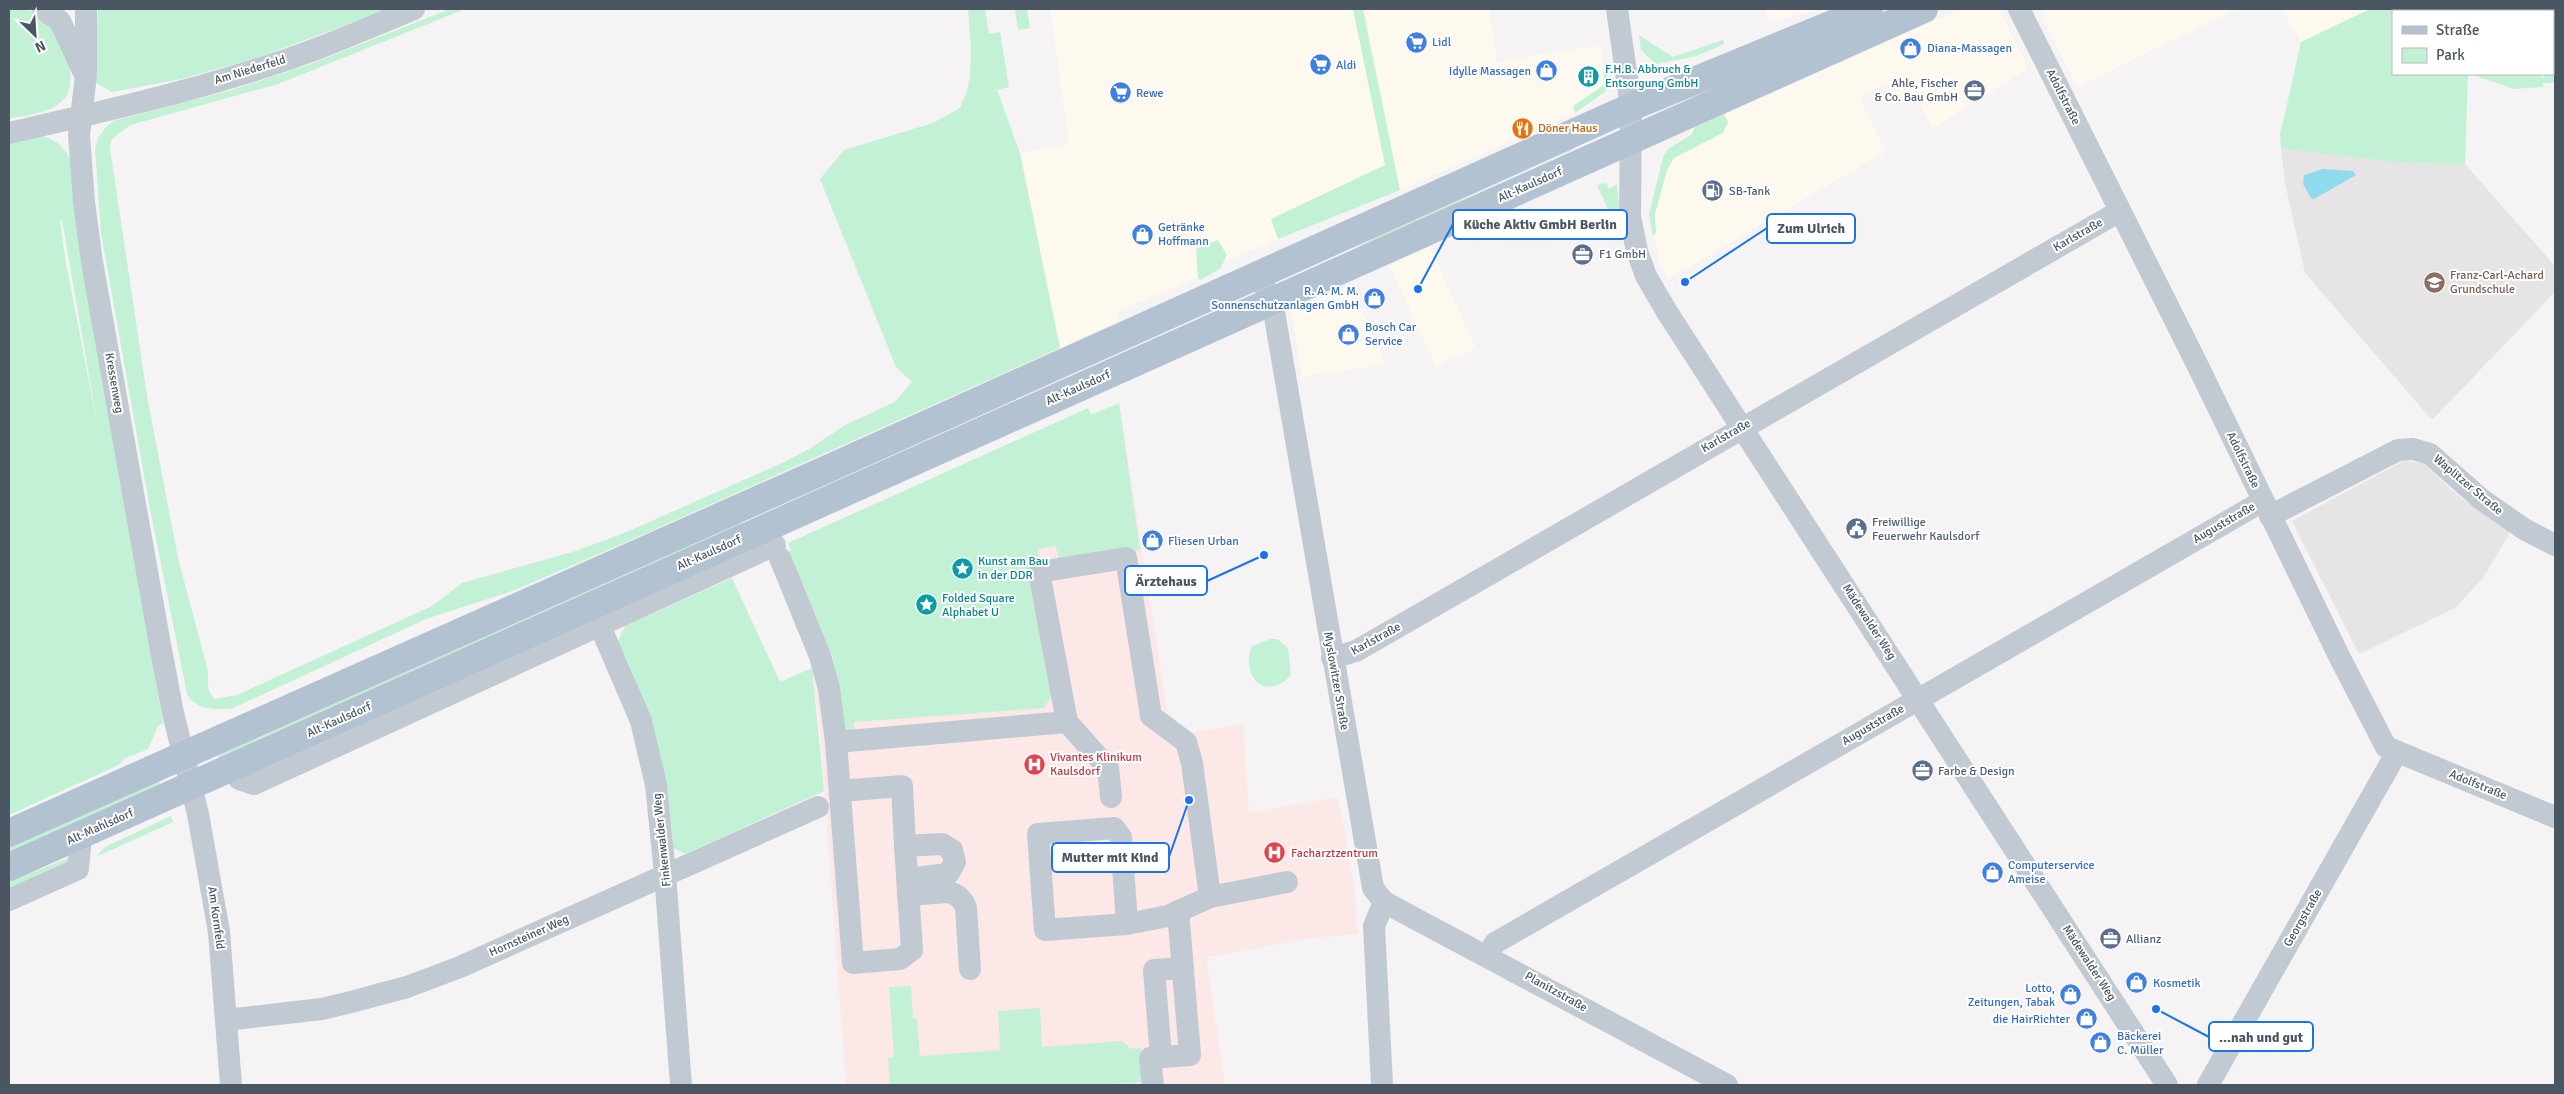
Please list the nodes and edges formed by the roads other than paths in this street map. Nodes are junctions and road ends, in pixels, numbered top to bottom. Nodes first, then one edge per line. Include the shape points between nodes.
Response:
1 (43, 9) edge
2 (86, 9) edge
3 (414, 9) edge
4 (1617, 9) edge
5 (1870, 9) edge
6 (1924, 9) edge
7 (2019, 9) edge
8 (86, 75) junction
9 (1631, 106) junction
10 (80, 117) junction
11 (9, 133) edge
12 (1632, 140) junction
13 (2120, 211) junction
14 (1258, 275) junction
15 (1272, 300) junction
16 (1742, 427) junction
17 (2266, 508) junction
18 (2555, 545) edge
19 (596, 616) junction
20 (1332, 658) junction
21 (1919, 698) junction
22 (1067, 722) junction
23 (836, 742) junction
24 (2398, 752) junction
25 (184, 754) junction
26 (191, 787) junction
27 (840, 791) junction
28 (818, 807) dead end
29 (2555, 817) edge
30 (1114, 828) junction
31 (9, 833) edge
32 (81, 835) junction
33 (905, 846) junction
34 (9, 867) edge
35 (665, 874) junction
36 (1287, 882) dead end
37 (908, 887) junction
38 (1210, 897) junction
39 (9, 900) edge
40 (1384, 902) junction
41 (1178, 911) junction
42 (1127, 924) junction
43 (1488, 955) junction
44 (970, 969) dead end
45 (226, 1020) junction
46 (231, 1085) edge
47 (681, 1085) edge
48 (1153, 1085) edge
49 (1382, 1085) edge
50 (1727, 1085) edge
51 (2167, 1085) edge
52 (2208, 1085) edge

1 - 8 street via 60,21
2 - 8 street, Kressenweg
3 - 10 street, Am Niederfeld via 258,69
4 - 9 street, Mädewalder Weg
5 - 9 main road
6 - 12 main road, Alt-Kaulsdorf
7 - 13 street, Adolfstraße
8 - 10 street, Kressenweg
9 - 12 street, Mädewalder Weg
9 - 14 main road
10 - 11 street, Am Niederfeld
10 - 25 street, Kressenweg via 79,144 92,262 159,639
12 - 15 main road, Alt-Kaulsdorf
12 - 16 street, Mädewalder Weg via 1630,216 1646,276
13 - 16 street, Karlstraße
13 - 17 street, Adolfstraße
14 - 15 street, Myslowitzer Straße
14 - 25 main road
15 - 19 main road, Alt-Kaulsdorf
15 - 20 street, Myslowitzer Straße
16 - 20 street, Karlstraße via 1356,651
16 - 21 street, Mädewalder Weg
17 - 18 street, Waplitzer Straße via 2398,450 2410,449 2430,454 2481,499 2524,529
17 - 21 street, Auguststraße
17 - 24 street, Adolfstraße via 2386,746
19 - 23 street, Alt-Kaulsdorf via 777,552 820,656 829,689
19 - 26 main road, Alt-Kaulsdorf
19 - 35 street, Finkenwalder Weg via 641,721 656,785
20 - 40 street, Myslowitzer Straße via 1373,888
21 - 43 street, Auguststraße via 1495,943
21 - 51 street, Mädewalder Weg
22 - 23 street
22 - 30 street via 1108,768
22 - 38 street via 1039,572 1126,558 1151,716 1186,742 1192,764
23 - 27 street
24 - 29 street, Adolfstraße
24 - 52 street, Georgstraße
25 - 26 street, Am Kornfeld
25 - 31 main road
26 - 32 main road, Alt-Mahlsdorf
26 - 45 street, Am Kornfeld via 219,932
27 - 33 street via 902,786
27 - 37 street via 853,963 900,959 912,950
28 - 35 street, Hornsteiner Weg
30 - 42 street via 1121,837
30 - 42 street via 1038,834 1045,930
32 - 34 main road, Alt-Mahlsdorf
32 - 39 street via 78,869
33 - 37 street
33 - 37 street via 942,844 952,850 955,859 953,869 945,876
35 - 45 street, Hornsteiner Weg via 460,967 407,987 322,1009
35 - 47 street, Finkenwalder Weg
36 - 38 street
37 - 44 street via 954,893 962,900 966,908
38 - 41 street
40 - 43 street, Planitzstraße
40 - 49 street via 1374,926
41 - 42 street
41 - 48 street via 1190,1055 1150,1058
43 - 50 street, Planitzstraße
45 - 46 street, Am Kornfeld

